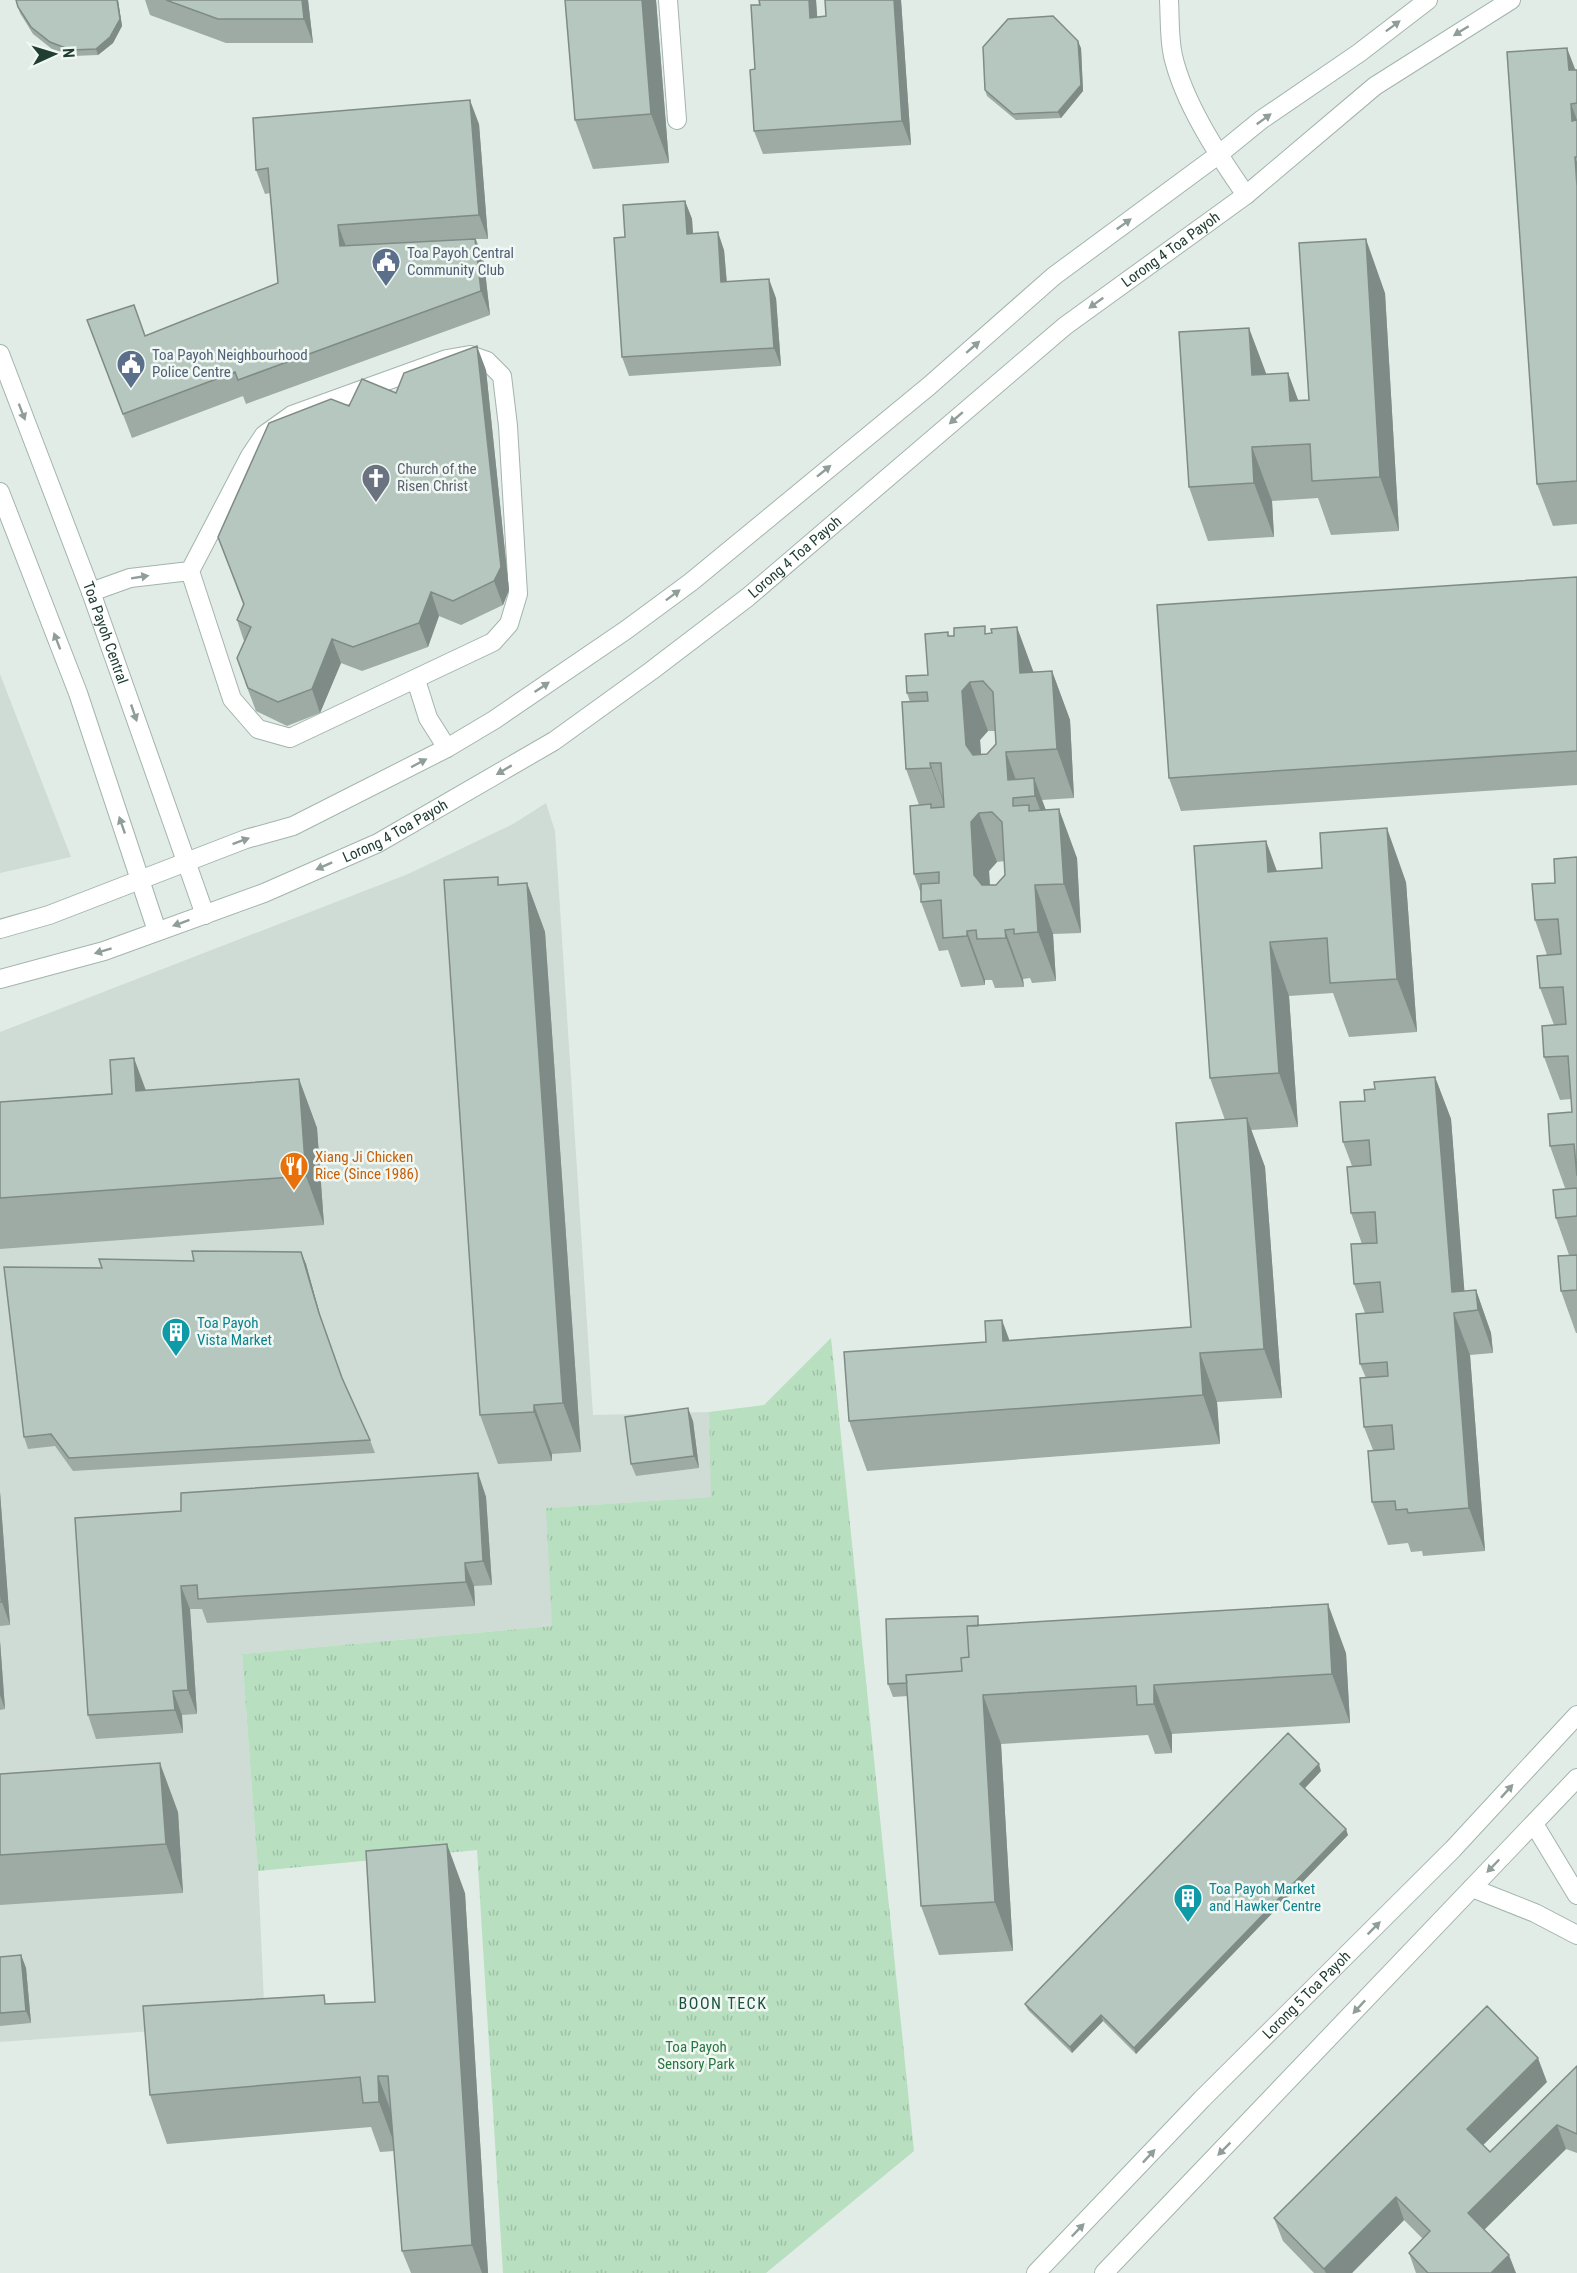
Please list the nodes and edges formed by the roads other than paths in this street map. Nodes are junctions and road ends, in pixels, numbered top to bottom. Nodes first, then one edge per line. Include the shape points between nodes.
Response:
1 (668, 0) edge
2 (1169, 0) edge
3 (1428, 0) edge
4 (1511, 0) edge
5 (676, 120) dead end
6 (1218, 155) junction
7 (1246, 195) junction
8 (0, 354) edge
9 (0, 492) edge
10 (190, 571) junction
11 (91, 592) junction
12 (416, 680) junction
13 (447, 748) junction
14 (186, 862) junction
15 (140, 880) junction
16 (205, 915) junction
17 (0, 929) edge
18 (158, 932) junction
19 (0, 979) edge
20 (1577, 1715) edge
21 (1577, 1778) edge
22 (1534, 1824) junction
23 (1472, 1887) junction
24 (1577, 1895) edge
25 (1577, 1935) edge
26 (1036, 2273) edge
27 (1104, 2273) edge

1 - 5 street
2 - 6 street via 1173,55
6 -> 3 street
4 -> 7 street, Lorong 4 Toa Payoh via 1375,86
6 - 7 street
13 -> 6 street via 494,720 691,582 929,386 1054,276
7 -> 16 street, Lorong 4 Toa Payoh via 1065,326 748,597 554,741 378,843
8 -> 11 street, Toa Payoh Central
15 -> 9 street via 78,693
11 -> 10 street via 130,578
10 - 12 street via 232,699 258,729 290,738
10 - 12 street via 250,456 264,435 292,415 447,359 470,356 488,361 502,376 518,594 509,624 493,642
11 -> 14 street, Toa Payoh Central
12 - 13 street via 428,718
14 -> 13 street via 293,826
14 - 15 street
14 - 16 street, Toa Payoh Central
15 - 17 street
15 - 18 street
16 -> 18 street, Lorong 4 Toa Payoh
18 -> 19 street, Lorong 4 Toa Payoh
26 -> 20 street, Lorong 5 Toa Payoh via 1202,2099 1453,1849
21 - 22 street
22 -> 23 street
22 - 24 street
23 - 25 street
23 -> 27 street

